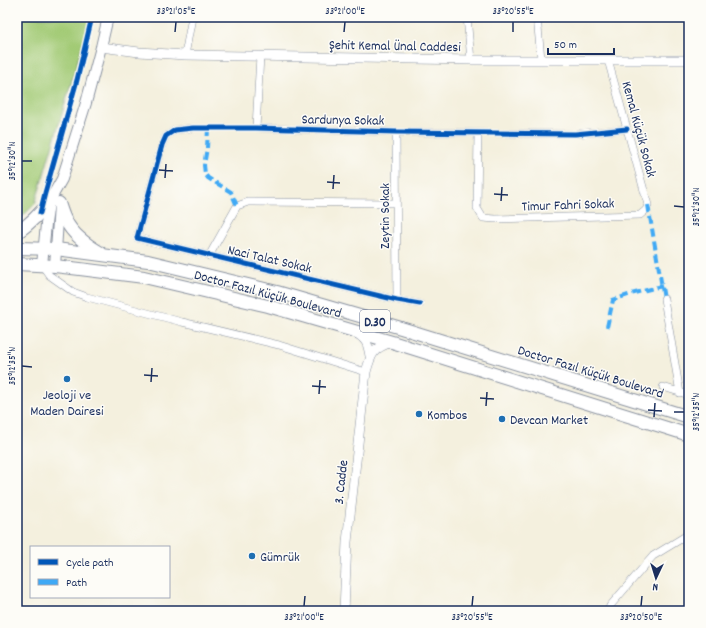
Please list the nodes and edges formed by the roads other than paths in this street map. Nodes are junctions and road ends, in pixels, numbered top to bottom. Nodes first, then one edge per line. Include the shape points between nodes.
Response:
1 (108, 17) edge
2 (192, 17) edge
3 (467, 17) edge
4 (538, 17) edge
5 (101, 47) junction
6 (186, 55) junction
7 (260, 56) junction
8 (541, 59) junction
9 (471, 60) junction
10 (608, 60) junction
11 (688, 62) edge
12 (256, 128) junction
13 (627, 129) junction
14 (396, 132) junction
15 (478, 133) junction
16 (54, 202) junction
17 (396, 203) junction
18 (648, 205) joint
19 (17, 233) edge
20 (137, 238) joint
21 (17, 248) edge
22 (43, 248) junction
23 (56, 249) junction
24 (104, 255) junction
25 (209, 256) junction
26 (17, 264) edge
27 (42, 265) junction
28 (55, 266) junction
29 (664, 299) dead end
30 (397, 300) junction
31 (420, 304) dead end
32 (351, 330) junction
33 (392, 342) junction
34 (370, 356) junction
35 (366, 372) junction
36 (663, 387) dead end
37 (680, 393) junction
38 (689, 395) edge
39 (689, 417) edge
40 (689, 435) edge
41 (689, 534) edge
42 (344, 611) edge
43 (608, 611) edge

1 - 5 main road
2 - 6 street
3 - 9 street
4 - 8 street
5 - 6 street, Şehit Kemal Ünal Caddesi
5 - 16 main road
6 - 7 street, Şehit Kemal Ünal Caddesi
7 - 9 street, Şehit Kemal Ünal Caddesi
7 - 12 street
8 - 9 street, Şehit Kemal Ünal Caddesi
8 - 10 street, Şehit Kemal Ünal Caddesi
10 - 11 street, Şehit Kemal Ünal Caddesi
10 - 13 street, Kemal Küçük Sokak
12 - 14 street, Sardunya Sokak
12 - 20 street, Sardunya Sokak via 193,128 175,130 166,136
13 - 15 street, Sardunya Sokak via 575,134
13 - 18 street, Kemal Küçük Sokak
14 - 15 street, Sardunya Sokak
14 - 17 street, Zeytin Sokak
15 - 18 street, Timur Fahri Sokak via 477,208 483,218 640,215
16 - 19 highway
16 - 22 main road via 46,224
16 - 23 main road
16 - 24 highway via 75,233 88,246
17 - 25 street via 248,202 237,206
17 - 30 street, Zeytin Sokak
20 - 25 street, Naci Talat Sokak
21 - 22 highway, Doctor Fazıl Küçük Boulevard / D.30
22 - 23 highway, Doctor Fazıl Küçük Boulevard / D.30
22 - 27 main road
23 - 24 highway, Doctor Fazıl Küçük Boulevard / D.30
23 - 28 main road
24 - 39 highway, Doctor Fazıl Küçük Boulevard / D.30 via 148,261 277,292
25 - 30 street, Naci Talat Sokak
26 - 27 highway, Doctor Fazıl Küçük Boulevard / D.30
27 - 28 highway, Doctor Fazıl Küçük Boulevard / D.30
27 - 35 street via 49,275 73,292 87,297 279,345
28 - 32 highway, Doctor Fazıl Küçük Boulevard / D.30 via 144,277 268,306
29 - 37 street
30 - 31 street, Naci Talat Sokak
32 - 33 highway, Doctor Fazıl Küçük Boulevard / D.30
32 - 34 street via 367,343
33 - 34 street via 384,344
33 - 40 highway, Doctor Fazıl Küçük Boulevard / D.30
34 - 35 street, 3. Cadde
35 - 42 street, 3. Cadde via 347,542
36 - 37 street
37 - 38 street
41 - 43 street via 653,556

